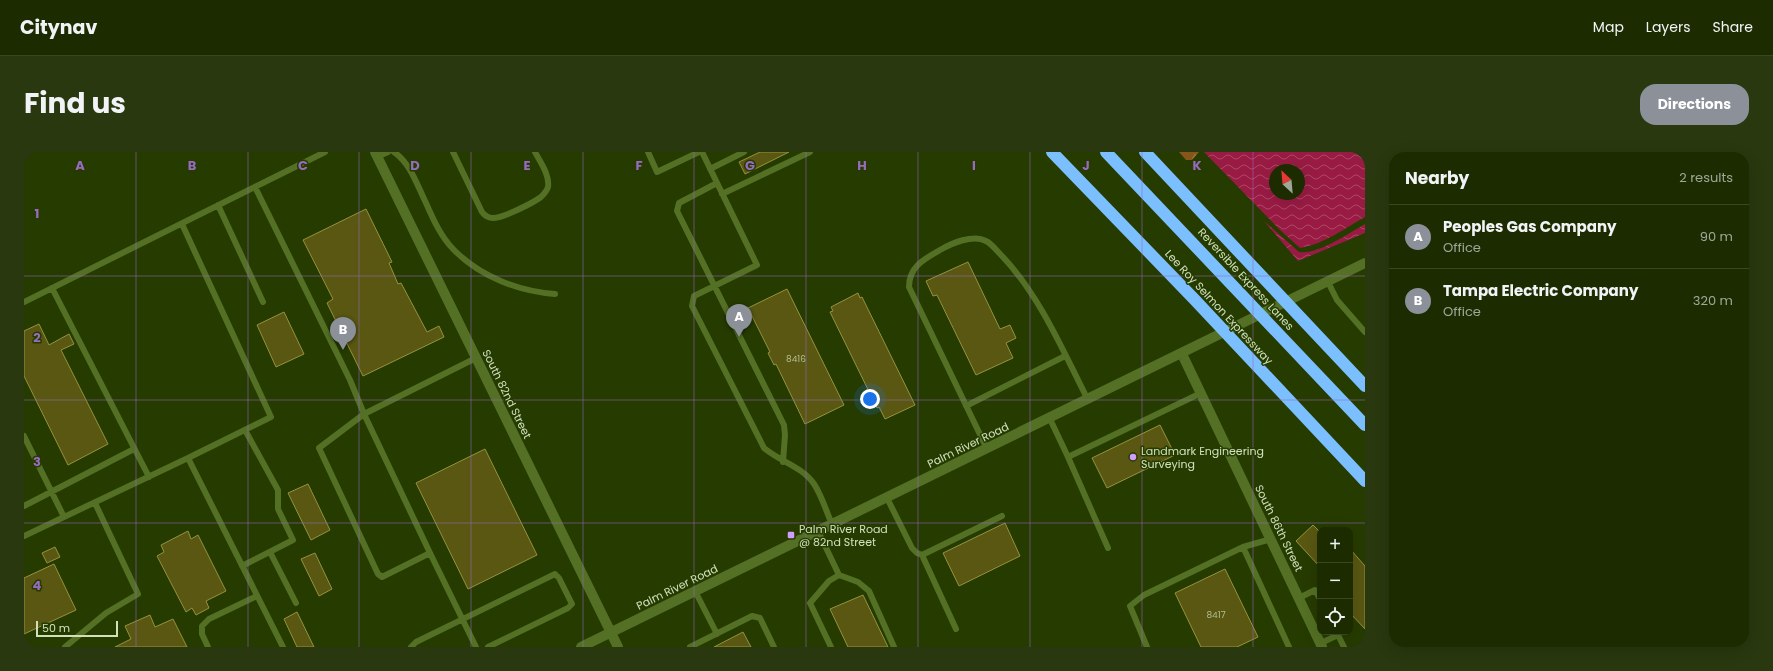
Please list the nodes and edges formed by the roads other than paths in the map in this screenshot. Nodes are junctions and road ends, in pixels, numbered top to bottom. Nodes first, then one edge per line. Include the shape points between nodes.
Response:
1 (325, 152) edge
2 (388, 152) edge
3 (394, 152) edge
4 (453, 152) edge
5 (535, 152) edge
6 (648, 152) edge
7 (701, 152) edge
8 (744, 152) edge
9 (810, 152) edge
10 (1106, 152) edge
11 (1145, 152) edge
12 (1054, 154) edge
13 (376, 155) edge
14 (710, 169) junction
15 (717, 183) junction
16 (255, 187) junction
17 (722, 194) junction
18 (218, 205) junction
19 (182, 224) junction
20 (1365, 263) edge
21 (1328, 282) junction
22 (715, 286) junction
23 (52, 288) junction
24 (555, 294) dead end
25 (24, 302) edge
26 (263, 302) dead end
27 (1365, 332) edge
28 (1182, 354) junction
29 (1065, 356) junction
30 (476, 358) junction
31 (1365, 386) edge
32 (1201, 393) junction
33 (1088, 400) junction
34 (966, 406) junction
35 (364, 414) junction
36 (1050, 419) junction
37 (1365, 425) edge
38 (245, 430) junction
39 (24, 436) edge
40 (134, 449) junction
41 (987, 449) junction
42 (1068, 457) junction
43 (188, 458) junction
44 (783, 462) junction
45 (149, 477) junction
46 (1365, 481) edge
47 (52, 492) junction
48 (887, 498) junction
49 (95, 503) junction
50 (24, 506) edge
51 (1002, 516) dead end
52 (64, 517) junction
53 (832, 524) junction
54 (818, 531) junction
55 (24, 536) edge
56 (1270, 539) junction
57 (1108, 548) dead end
58 (1243, 548) junction
59 (270, 552) junction
60 (430, 552) junction
61 (922, 555) junction
62 (242, 566) junction
63 (839, 574) junction
64 (695, 591) junction
65 (1317, 594) edge
66 (257, 596) junction
67 (1299, 598) junction
68 (296, 603) dead end
69 (463, 620) junction
70 (956, 629) dead end
71 (611, 632) junction
72 (717, 634) junction
73 (1336, 635) edge
74 (1338, 635) edge
75 (1321, 645) edge
76 (64, 647) edge
77 (208, 647) edge
78 (283, 647) edge
79 (411, 647) edge
80 (476, 647) edge
81 (488, 647) edge
82 (581, 647) edge
83 (618, 647) edge
84 (690, 647) edge
85 (774, 647) edge
86 (831, 647) edge
87 (894, 647) edge
88 (1147, 647) edge
89 (1289, 647) edge
90 (1344, 647) edge

1 - 16 lane
2 - 13 lane
3 - 24 lane via 408,166 436,225 454,250 504,282 534,292
4 - 5 lane via 482,212 493,218 540,198 545,193 547,179
6 - 7 lane via 657,172
7 - 14 lane
8 - 14 lane
9 - 17 lane
10 - 37 highway, Reversible Express Lanes
11 - 31 highway
12 - 46 highway, Lee Roy Selmon Expressway
13 - 30 street, South 82nd Street
14 - 15 lane
15 - 17 lane
15 - 22 lane via 679,203 676,211
16 - 18 lane
16 - 35 lane via 350,380
17 - 22 lane via 757,265
18 - 19 lane
18 - 26 lane
19 - 23 lane
19 - 38 lane via 271,417
20 - 21 street, Palm River Road
21 - 27 lane via 1337,300
21 - 28 street, Palm River Road
22 - 44 lane via 784,425
22 - 44 lane via 694,296 692,306 764,448
23 - 25 lane
23 - 40 lane
28 - 32 street, South 86th Street
28 - 33 street, Palm River Road
29 - 33 lane
29 - 34 lane
29 - 34 lane via 1023,282 986,241 974,238 943,249 918,263 909,280 909,287
30 - 35 lane
30 - 71 street, South 82nd Street
32 - 42 lane
32 - 56 street, South 86th Street
33 - 36 street, Palm River Road
34 - 41 lane
35 - 60 lane
35 - 60 lane via 319,448 378,574 382,577
36 - 41 street, Palm River Road
36 - 42 lane
38 - 43 lane
38 - 59 lane via 278,490 278,509 293,540
39 - 47 lane
40 - 45 lane
40 - 47 lane
41 - 48 street, Palm River Road
42 - 57 lane
43 - 45 lane
43 - 62 lane
44 - 53 lane via 802,473 814,484
45 - 49 lane
47 - 50 lane
47 - 52 lane
48 - 53 street, Palm River Road
48 - 61 lane via 912,548
49 - 52 lane
49 - 76 lane via 138,594 106,613
51 - 61 lane
52 - 55 lane
53 - 54 street, Palm River Road
54 - 63 lane
54 - 64 street, Palm River Road
56 - 58 lane
56 - 67 street, South 86th Street
58 - 88 lane via 1144,595 1130,606
58 - 89 lane
59 - 62 lane
59 - 68 lane
60 - 69 lane
61 - 70 lane
62 - 66 lane
63 - 86 lane via 829,581 810,603
63 - 87 lane via 858,582 869,591
64 - 71 street, Palm River Road
64 - 72 lane
65 - 67 lane via 1315,590
66 - 77 lane via 209,619 202,626 202,634
66 - 78 lane
67 - 75 street, South 86th Street
69 - 79 lane via 416,642
69 - 80 lane
69 - 81 lane via 555,574 559,578 572,604 568,608
71 - 82 street, Palm River Road
71 - 83 street, South 82nd Street
72 - 84 lane
72 - 85 lane via 756,616 760,618
73 - 75 lane
74 - 90 lane

